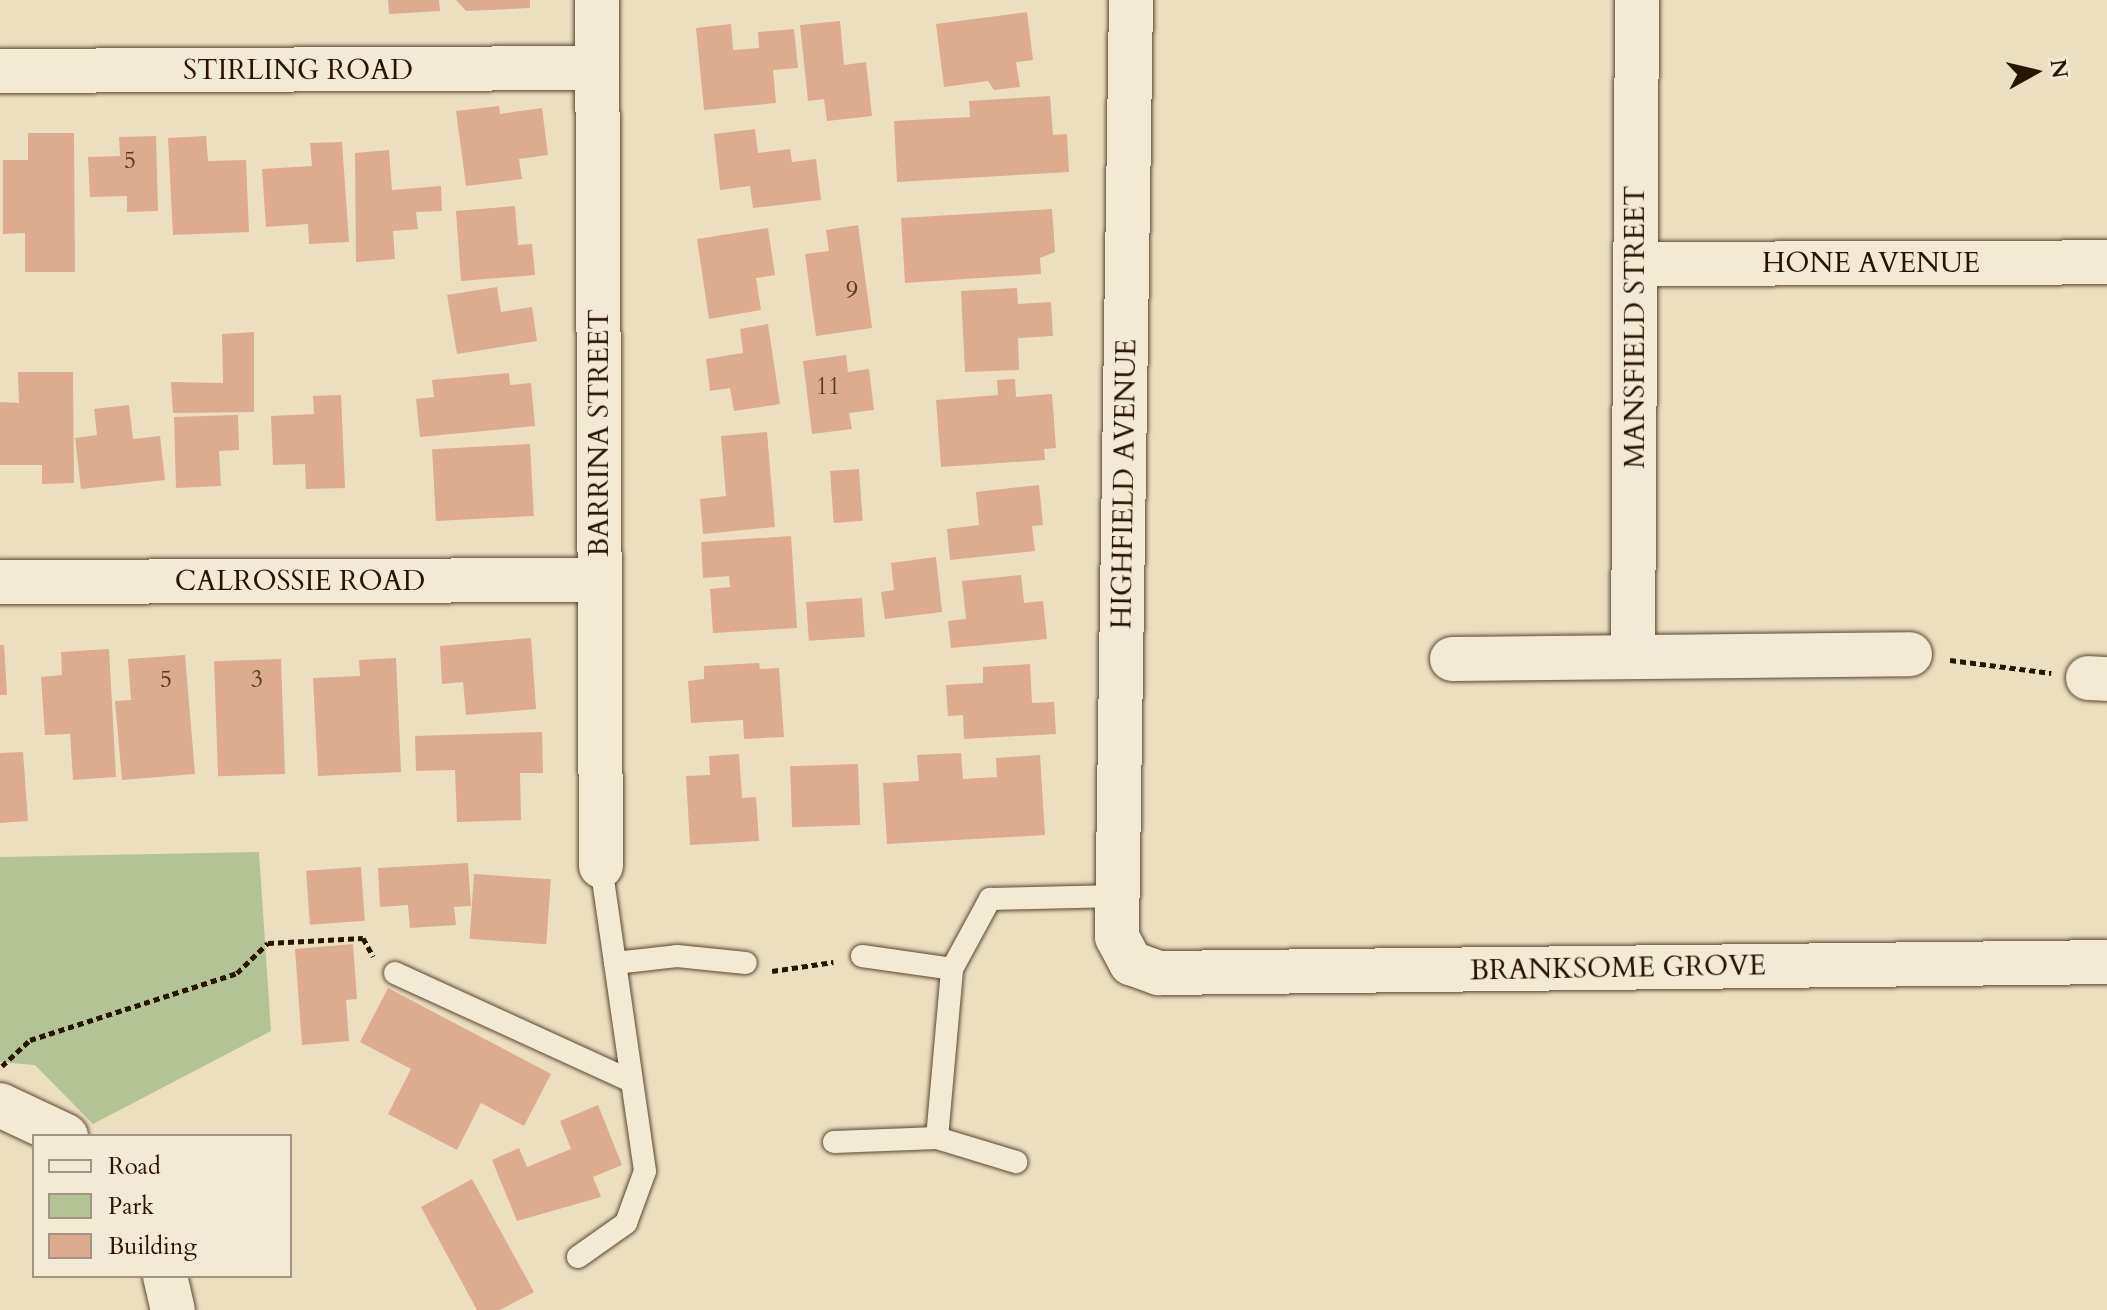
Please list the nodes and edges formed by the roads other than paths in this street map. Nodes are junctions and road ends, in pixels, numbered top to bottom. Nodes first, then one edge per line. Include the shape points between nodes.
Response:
1 (597, 0) edge
2 (1131, 0) edge
3 (1637, 0) edge
4 (597, 68) junction
5 (0, 71) edge
6 (2107, 262) edge
7 (1636, 264) junction
8 (599, 580) junction
9 (0, 582) edge
10 (1633, 654) junction
11 (1910, 654) road end
12 (1452, 659) dead end
13 (601, 866) joint
14 (1118, 896) junction
15 (862, 956) road end
16 (2107, 962) edge
17 (615, 963) junction
18 (746, 963) road end
19 (1131, 963) joint
20 (952, 969) junction
21 (395, 973) road end
22 (629, 1080) junction
23 (0, 1105) edge
24 (62, 1134) edge
25 (937, 1138) junction
26 (834, 1142) dead end
27 (1016, 1162) dead end
28 (578, 1257) dead end
29 (165, 1278) edge
30 (173, 1310) edge

1 - 4 street, BARRINA STREET
2 - 14 street, HIGHFIELD AVENUE
3 - 7 street, MANSFIELD STREET
4 - 5 street, STIRLING ROAD
4 - 8 street, BARRINA STREET
6 - 7 street, HONE AVENUE
7 - 10 street, MANSFIELD STREET
8 - 9 street, CALROSSIE ROAD
8 - 13 street, BARRINA STREET
10 - 11 street
10 - 12 street
13 - 17 lane
14 - 19 street, HIGHFIELD AVENUE via 1117,937
14 - 20 lane via 990,899
15 - 20 lane
16 - 19 street, BRANKSOME GROVE via 1159,973
17 - 18 lane via 677,956
17 - 22 lane
20 - 25 lane
21 - 22 lane
22 - 28 lane via 645,1171 626,1223
23 - 24 street
25 - 26 lane
25 - 27 lane
29 - 30 street

